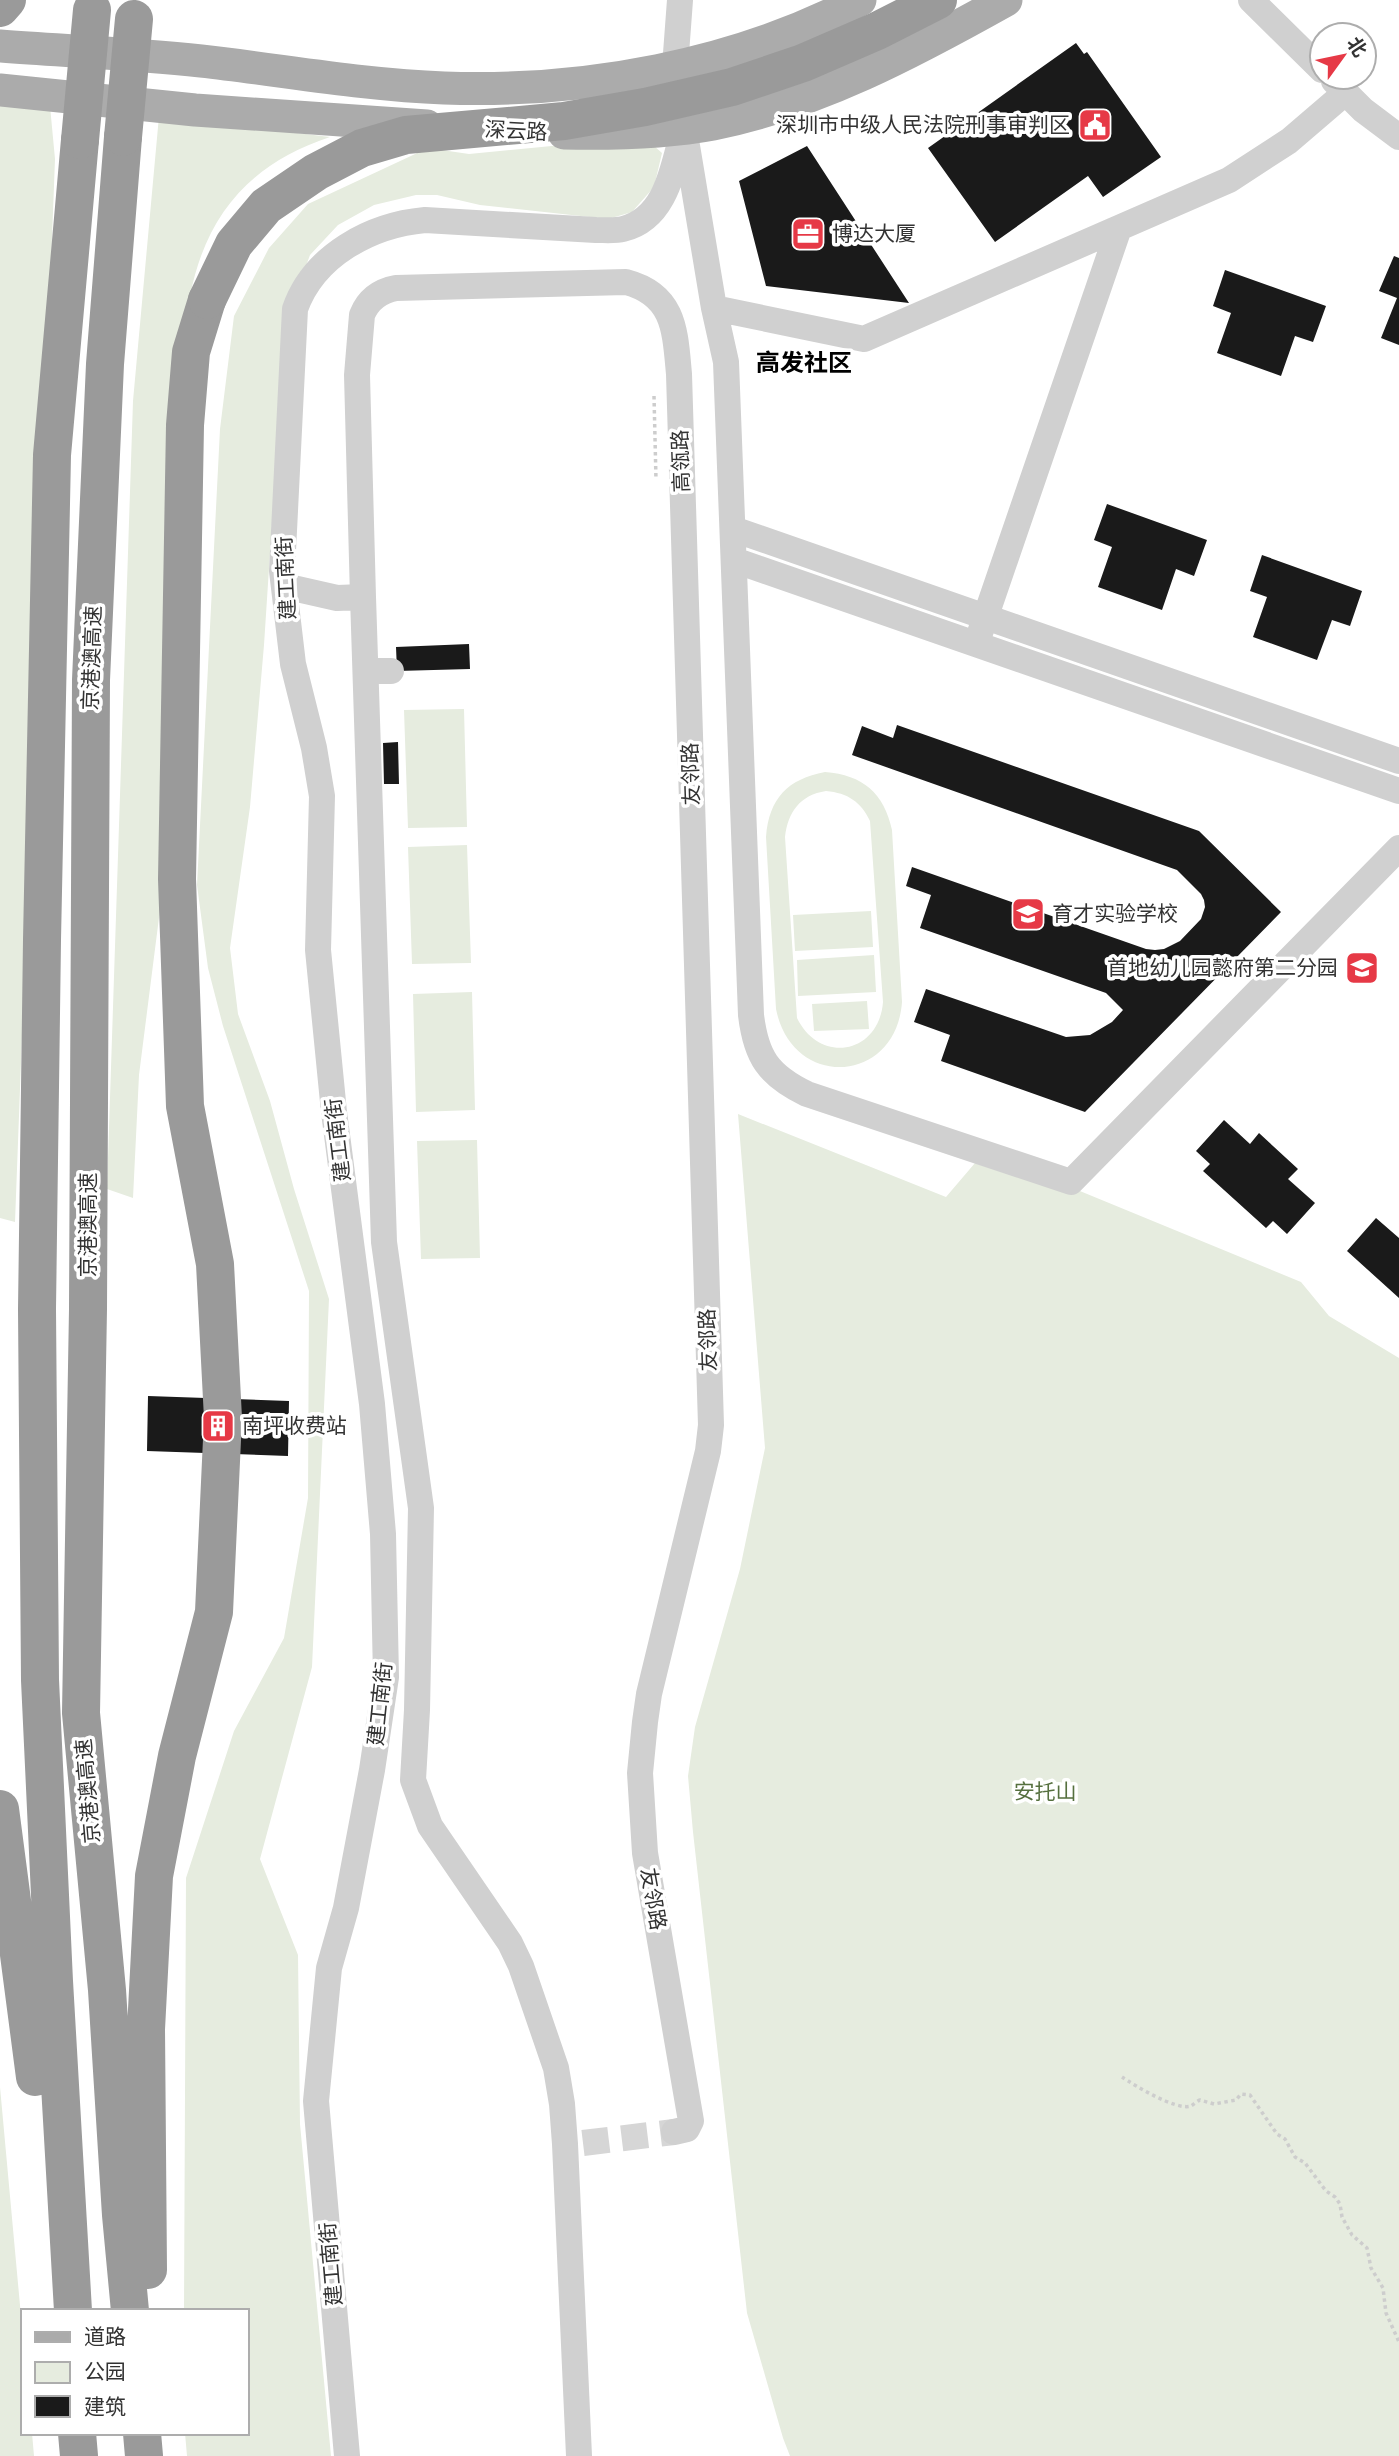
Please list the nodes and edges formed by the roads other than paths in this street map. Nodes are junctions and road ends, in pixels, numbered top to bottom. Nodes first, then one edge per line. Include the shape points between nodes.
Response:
1 (7, 0) edge
2 (680, 0) edge
3 (860, 0) edge
4 (938, 0) edge
5 (1006, 0) edge
6 (1251, 0) edge
7 (1273, 0) edge
8 (93, 5) edge
9 (0, 8) edge
10 (135, 9) edge
11 (0, 46) edge
12 (1298, 48) junction
13 (1308, 57) edge
14 (675, 67) junction
15 (0, 90) edge
16 (1333, 91) edge
17 (1345, 91) edge
18 (684, 128) junction
19 (1399, 137) edge
20 (1119, 228) junction
21 (714, 308) junction
22 (733, 529) junction
23 (684, 548) joint
24 (734, 560) junction
25 (284, 586) junction
26 (363, 597) junction
27 (985, 617) junction
28 (976, 644) junction
29 (1399, 761) edge
30 (1399, 792) edge
31 (1399, 848) edge
32 (0, 1808) edge
33 (683, 2127) dead end
34 (63, 2309) edge
35 (73, 2309) edge
36 (130, 2309) edge
37 (149, 2309) edge
38 (78, 2435) edge
39 (142, 2435) edge
40 (149, 2435) edge
41 (80, 2456) edge
42 (146, 2456) edge
43 (346, 2456) edge
44 (579, 2456) edge

1 - 9 highway
2 - 14 street
3 - 14 main road, 深云路 via 770,41
4 - 37 highway, bridge via 803,63 732,88 564,121 406,135 362,148 266,206 234,244 207,300 191,352 185,425 177,879 185,1106 215,1264 223,1418 214,1612 177,1756 154,1876 146,2029
5 - 18 main road, 深云路 via 855,79 758,113
6 - 12 street
7 - 12 street
8 - 35 highway, 京港澳高速, bridge via 52,455 37,1309 40,1680
10 - 36 highway, 京港澳高速, bridge via 105,364 91,680 81,1713
11 - 14 main road, 深云路 via 200,61 444,88 558,84
12 - 13 street
14 - 18 street
15 - 18 main road, 深云路 via 195,110 518,132
16 - 20 street via 1289,141 1229,180
17 - 19 street
18 - 21 street
18 - 25 street, 建工南街 via 657,208 648,218 623,229 402,222 352,241 301,291 296,309
20 - 21 street via 864,339
20 - 27 street
21 - 22 street via 726,362
22 - 24 street
22 - 27 street
23 - 26 street, 高瓴路 via 679,374 675,338 660,299 650,290 626,282 396,288 381,293 362,315 356,374
23 - 33 street, 友邻路 via 711,1425 649,1693 640,1773 645,1853
24 - 28 street
24 - 31 street via 754,1041 765,1064 784,1082 807,1094 1071,1182
25 - 26 street via 337,598
25 - 43 street, 建工南街 via 293,664 322,796 318,950 383,1534 386,1677 346,1908 328,1968 316,2101
26 - 44 street, 高瓴路 via 378,671 384,1242 421,1508 413,1780 430,1826 510,1943 556,2068 574,2143
27 - 28 street
27 - 29 street
28 - 30 street
32 - 34 highway
38 - 41 highway
39 - 42 highway
40 - 42 highway

